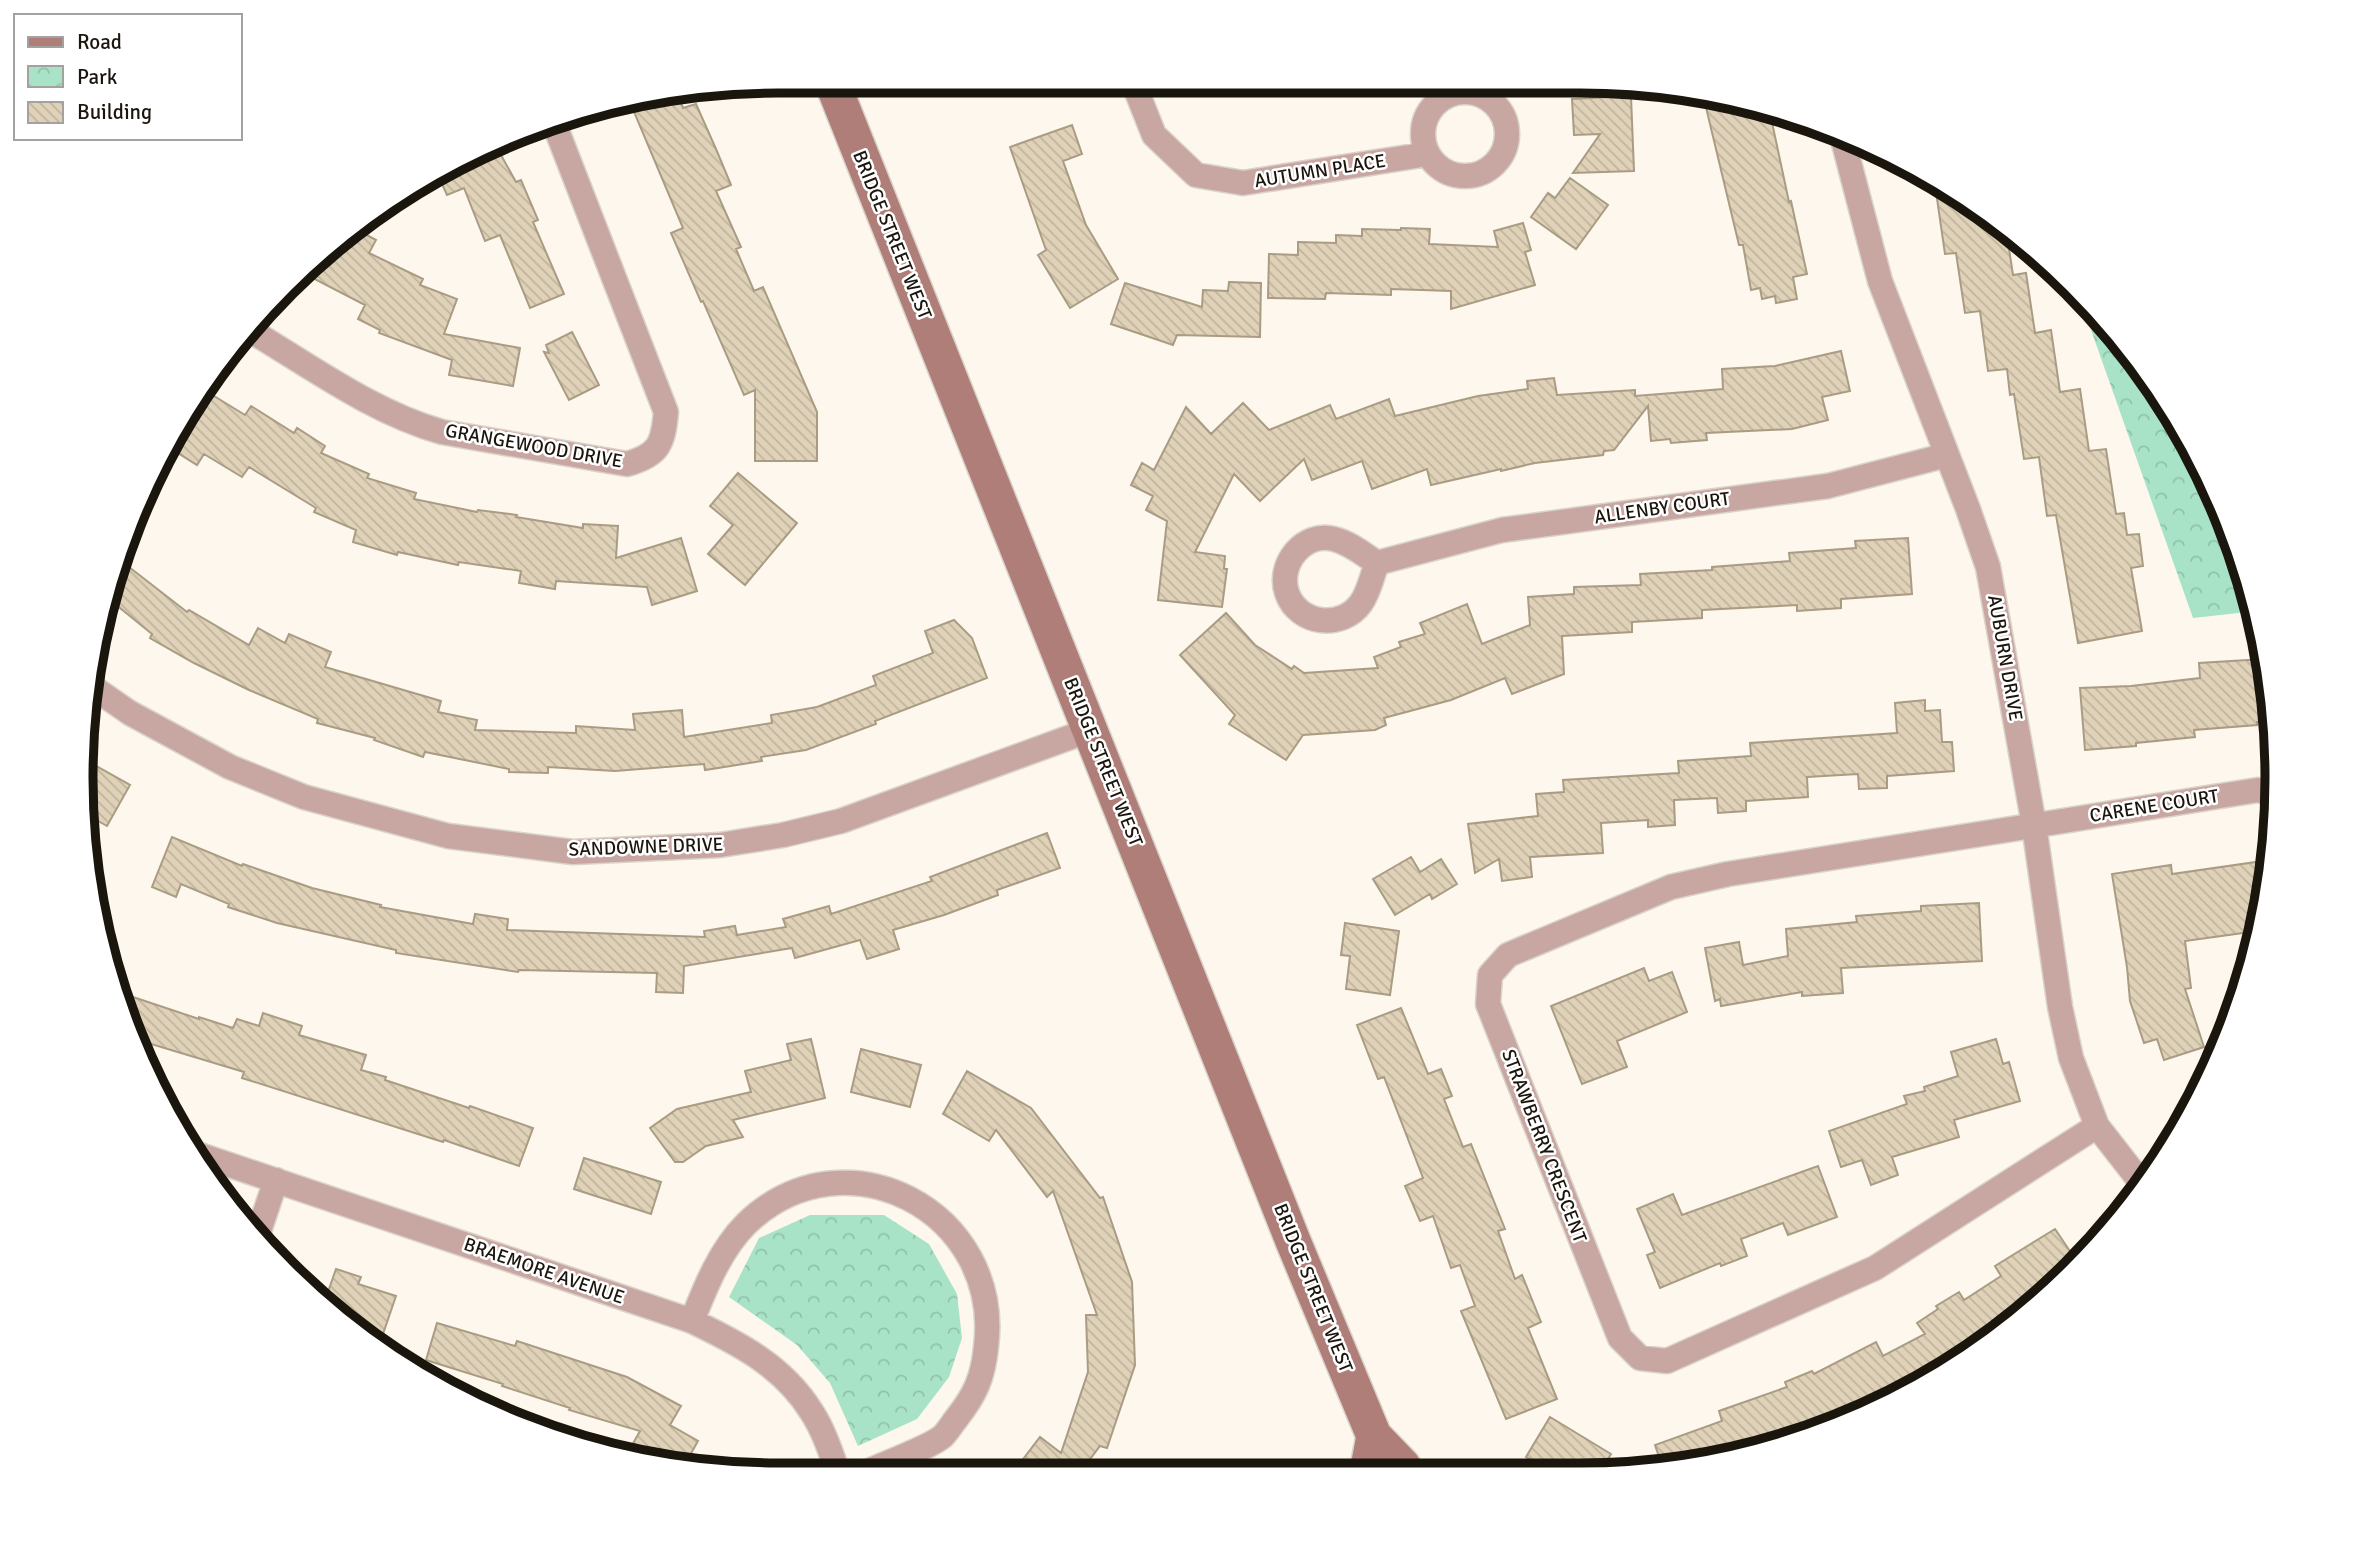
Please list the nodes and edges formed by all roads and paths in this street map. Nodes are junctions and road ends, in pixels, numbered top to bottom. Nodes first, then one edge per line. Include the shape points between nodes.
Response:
1 (837, 93) edge
2 (1139, 93) edge
3 (556, 130) edge
4 (1845, 146) edge
5 (1428, 154) dead end
6 (256, 334) edge
7 (1947, 455) junction
8 (1377, 563) dead end
9 (99, 691) edge
10 (1090, 730) junction
11 (2265, 791) edge
12 (2034, 825) junction
13 (2097, 1126) junction
14 (207, 1157) edge
15 (2137, 1177) edge
16 (276, 1180) junction
17 (260, 1227) edge
18 (692, 1321) junction
19 (1374, 1436) junction
20 (835, 1463) edge
21 (888, 1463) edge
22 (1369, 1463) edge
23 (1400, 1463) edge

1 - 10 main road, BRIDGE STREET WEST
2 - 5 street, AUTUMN PLACE via 1154,135 1196,176 1242,183
3 - 6 street, GRANGEWOOD DRIVE via 666,412 663,438 646,459 626,464 414,424
4 - 7 street, AUBURN DRIVE via 1880,281
7 - 8 street, ALLENBY COURT via 1828,486 1502,530
7 - 12 street, AUBURN DRIVE via 1988,568
9 - 10 street, SANDOWNE DRIVE via 230,767 303,797 448,836 573,852 720,845 783,835 841,821
10 - 19 main road, BRIDGE STREET WEST
11 - 12 street, CARENE COURT
12 - 13 street, AUBURN DRIVE via 2060,1007 2071,1058
12 - 13 street, STRAWBERRY CRESCENT via 1671,887 1508,955 1490,975 1488,1004 1620,1338 1640,1358 1667,1362 1875,1268
13 - 15 street, AUBURN DRIVE
14 - 16 street, BRAEMORE AVENUE
16 - 17 street
16 - 18 street, BRAEMORE AVENUE
18 - 20 street, BRAEMORE AVENUE via 739,1343 793,1385 812,1412
18 - 21 street via 725,1250 744,1226 776,1199 798,1190 857,1182 892,1191 925,1208 952,1231 975,1263 989,1324 984,1371 972,1398 942,1437
19 - 22 main road
19 - 23 main road, BRIDGE STREET WEST

